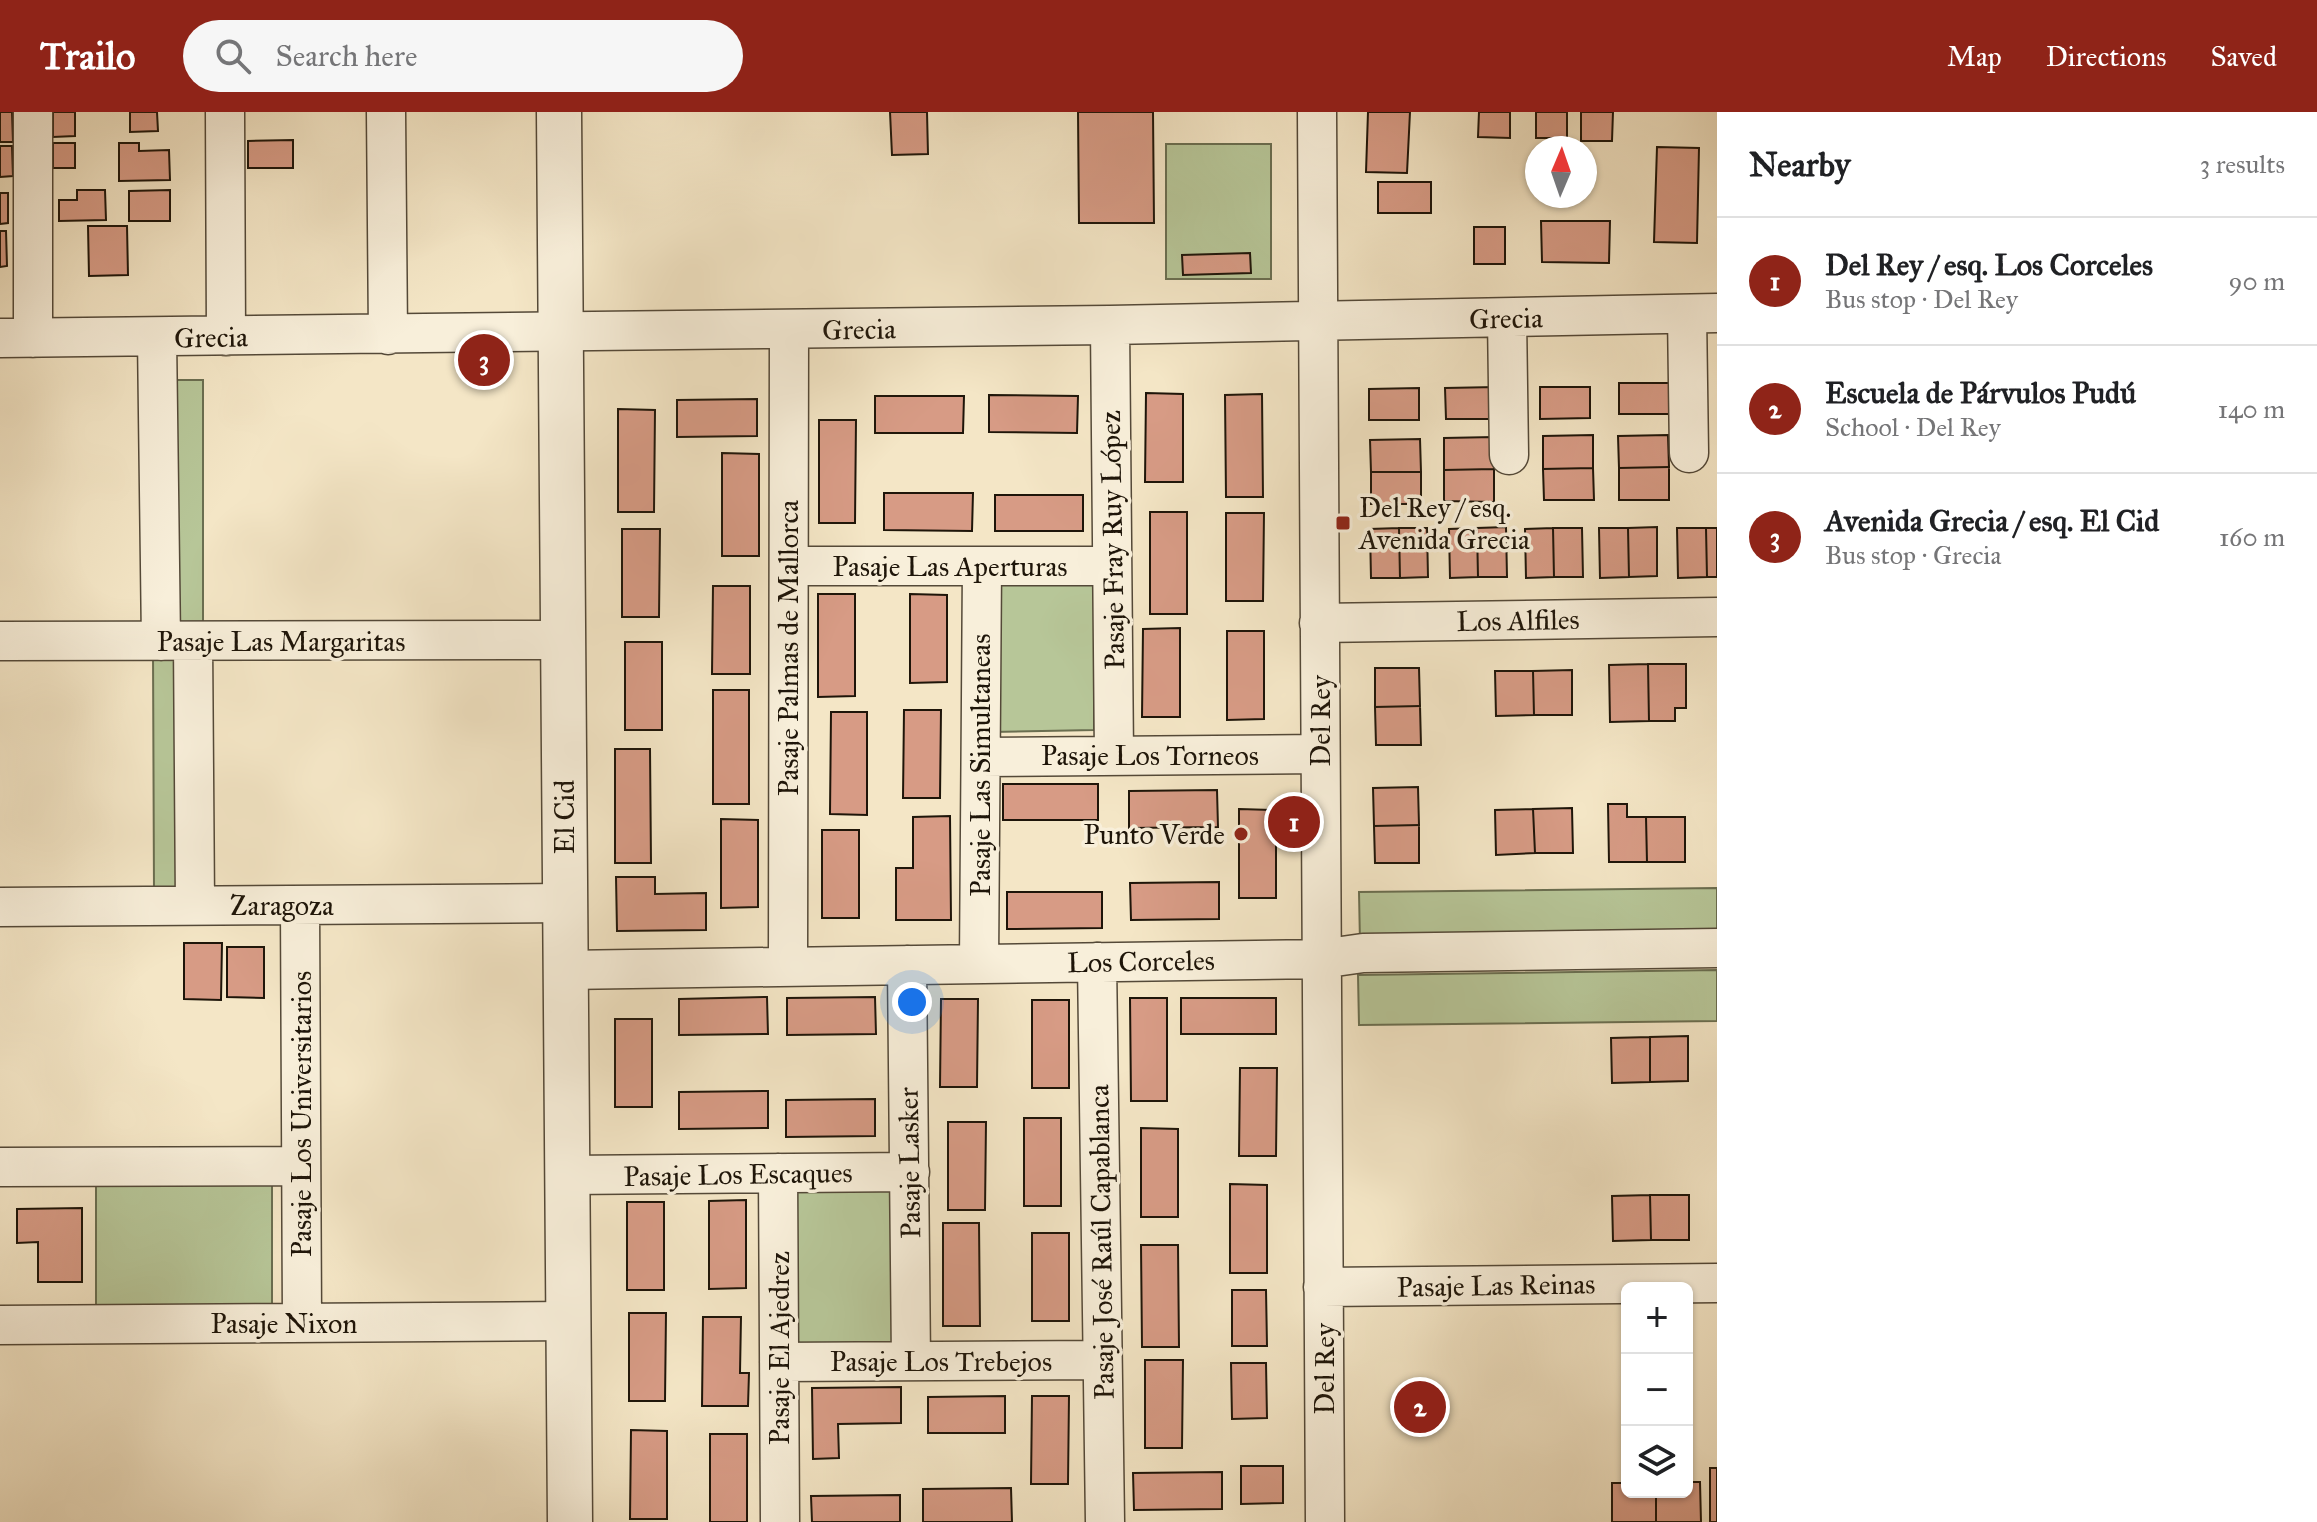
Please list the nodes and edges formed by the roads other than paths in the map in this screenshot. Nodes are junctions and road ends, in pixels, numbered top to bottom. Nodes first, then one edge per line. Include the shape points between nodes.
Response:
1 (33, 112) edge
2 (225, 112) edge
3 (386, 112) edge
4 (559, 112) edge
5 (1317, 112) edge
6 (1702, 314) edge
7 (1507, 318) junction
8 (1318, 322) junction
9 (1110, 325) junction
10 (789, 330) junction
11 (560, 333) junction
12 (388, 335) junction
13 (226, 336) junction
14 (157, 337) junction
15 (16, 338) edge
16 (1689, 453) dead end
17 (1509, 455) dead end
18 (789, 566) junction
19 (982, 566) junction
20 (1112, 566) junction
21 (1717, 617) edge
22 (1319, 623) junction
23 (562, 640) junction
24 (0, 641) edge
25 (177, 641) junction
26 (1320, 754) junction
27 (1114, 756) junction
28 (981, 757) junction
29 (565, 903) junction
30 (195, 905) junction
31 (300, 905) junction
32 (0, 907) edge
33 (1717, 948) edge
34 (1321, 959) junction
35 (1097, 962) junction
36 (979, 964) junction
37 (907, 965) junction
38 (788, 967) junction
39 (565, 970) junction
40 (301, 1166) junction
41 (0, 1167) edge
42 (910, 1172) junction
43 (778, 1173) junction
44 (567, 1175) junction
45 (1717, 1283) edge
46 (1323, 1287) junction
47 (568, 1321) junction
48 (302, 1323) junction
49 (0, 1325) edge
50 (1102, 1360) junction
51 (911, 1361) junction
52 (779, 1362) junction
53 (570, 1522) edge
54 (780, 1522) edge
55 (1105, 1522) edge
56 (1325, 1522) edge

1 - 15 street
2 - 13 street
3 - 12 street
4 - 11 street, El Cid
5 - 8 street, Del Rey
6 - 7 street, Grecia
6 - 16 street
7 - 8 street, Grecia
7 - 17 street
8 - 9 street, Grecia
8 - 22 street, Del Rey
9 - 10 street, Grecia
9 - 20 street, Pasaje Fray Ruy López
10 - 11 street, Grecia
10 - 18 street, Pasaje Palmas de Mallorca
11 - 12 street, Grecia
11 - 23 street, El Cid
12 - 13 street, Grecia
13 - 14 street, Grecia
14 - 15 street, Grecia
14 - 25 street
18 - 19 street, Pasaje Las Aperturas
18 - 38 street, Pasaje Palmas de Mallorca
19 - 20 street, Pasaje Las Aperturas
19 - 28 street, Pasaje Las Simultaneas
20 - 27 street, Pasaje Fray Ruy López
21 - 22 street, Los Alfiles
22 - 26 street, Del Rey
23 - 25 street, Pasaje Las Margaritas
23 - 29 street, El Cid
24 - 25 street, Pasaje Las Margaritas
25 - 30 street
26 - 27 street, Pasaje Los Torneos
26 - 34 street, Del Rey
27 - 28 street, Pasaje Los Torneos
28 - 36 street, Pasaje Las Simultaneas
29 - 31 street, Zaragoza
29 - 39 street, El Cid
30 - 31 street, Zaragoza
30 - 32 street, Zaragoza
31 - 40 street, Pasaje Los Universitarios
33 - 34 street, Los Corceles via 1347,954
34 - 35 street, Los Corceles
34 - 46 street, Del Rey
35 - 36 street, Los Corceles
35 - 50 street, Pasaje José Raúl Capablanca
36 - 37 street, Los Corceles
37 - 38 street, Los Corceles
37 - 42 street, Pasaje Lasker
38 - 39 street, Los Corceles
39 - 44 street, El Cid
40 - 41 street
40 - 48 street, Pasaje Los Universitarios
42 - 43 street, Pasaje Los Escaques
42 - 51 street, Pasaje Lasker
43 - 44 street, Pasaje Los Escaques
43 - 52 street, Pasaje El Ajedrez
44 - 47 street, El Cid
45 - 46 street, Pasaje Las Reinas
46 - 56 street, Del Rey
47 - 48 street, Pasaje Nixon
47 - 53 street, El Cid
48 - 49 street, Pasaje Nixon
50 - 51 street, Pasaje Los Trebejos
50 - 55 street, Pasaje José Raúl Capablanca
51 - 52 street, Pasaje Los Trebejos
52 - 54 street, Pasaje El Ajedrez

